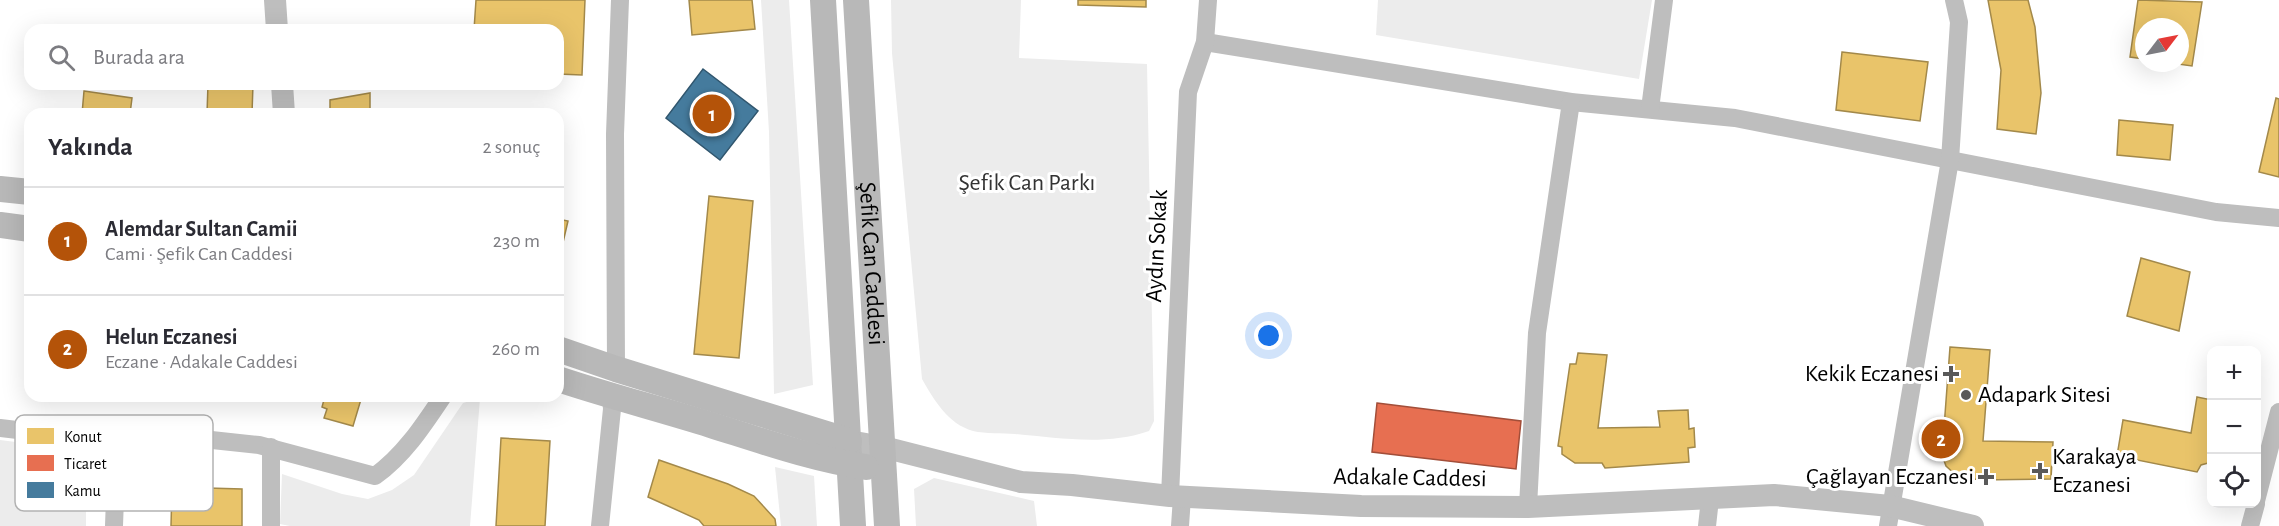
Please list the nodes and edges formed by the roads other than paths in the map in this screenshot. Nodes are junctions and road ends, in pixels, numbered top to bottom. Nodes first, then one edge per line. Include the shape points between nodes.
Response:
1 (275, 0) edge
2 (620, 0) edge
3 (823, 0) edge
4 (856, 0) edge
5 (1208, 0) edge
6 (1664, 0) edge
7 (1954, 0) edge
8 (277, 24) edge
9 (1205, 42) junction
10 (282, 90) edge
11 (1571, 102) junction
12 (284, 108) edge
13 (1650, 109) junction
14 (1950, 160) junction
15 (0, 189) edge
16 (24, 191) edge
17 (2279, 218) edge
18 (0, 225) edge
19 (24, 228) edge
20 (564, 351) edge
21 (616, 369) junction
22 (564, 381) edge
23 (611, 397) junction
24 (439, 402) edge
25 (2279, 412) edge
26 (0, 428) edge
27 (15, 430) edge
28 (213, 439) edge
29 (271, 447) junction
30 (849, 453) junction
31 (884, 458) junction
32 (2261, 482) edge
33 (1176, 496) junction
34 (1710, 499) junction
35 (1528, 507) junction
36 (2254, 508) edge
37 (115, 511) edge
38 (1889, 516) edge
39 (114, 526) edge
40 (271, 526) edge
41 (600, 526) edge
42 (853, 526) edge
43 (887, 526) edge
44 (1180, 526) edge
45 (1707, 526) edge
46 (1973, 526) edge
47 (2250, 526) edge

1 - 8 street
2 - 21 street via 615,134
3 - 30 main road, Şefik Can Caddesi
4 - 31 main road, Şefik Can Caddesi
5 - 9 street, Aydın Sokak
6 - 13 street
7 - 14 street via 1959,22
9 - 11 street
9 - 33 street, Aydın Sokak via 1188,92
10 - 12 street
11 - 13 street
11 - 35 street via 1537,333
13 - 14 street via 1735,118
14 - 17 street via 2216,212
14 - 38 street
15 - 16 main road
18 - 19 main road
20 - 21 main road
21 - 30 main road
22 - 23 main road
23 - 30 main road
23 - 41 street
24 - 29 street via 393,463 375,476
25 - 32 street
26 - 27 street
28 - 29 street
29 - 40 street
30 - 31 main road
30 - 42 main road, Şefik Can Caddesi
31 - 33 street, Adakale Caddesi via 1021,482
31 - 43 main road, Şefik Can Caddesi
33 - 35 street, Adakale Caddesi via 1361,506
33 - 44 street, Aydın Sokak
34 - 35 street, Adakale Caddesi
34 - 38 street, Adakale Caddesi via 1774,495
34 - 45 street
36 - 47 street
37 - 39 street
38 - 46 street, Adakale Caddesi

